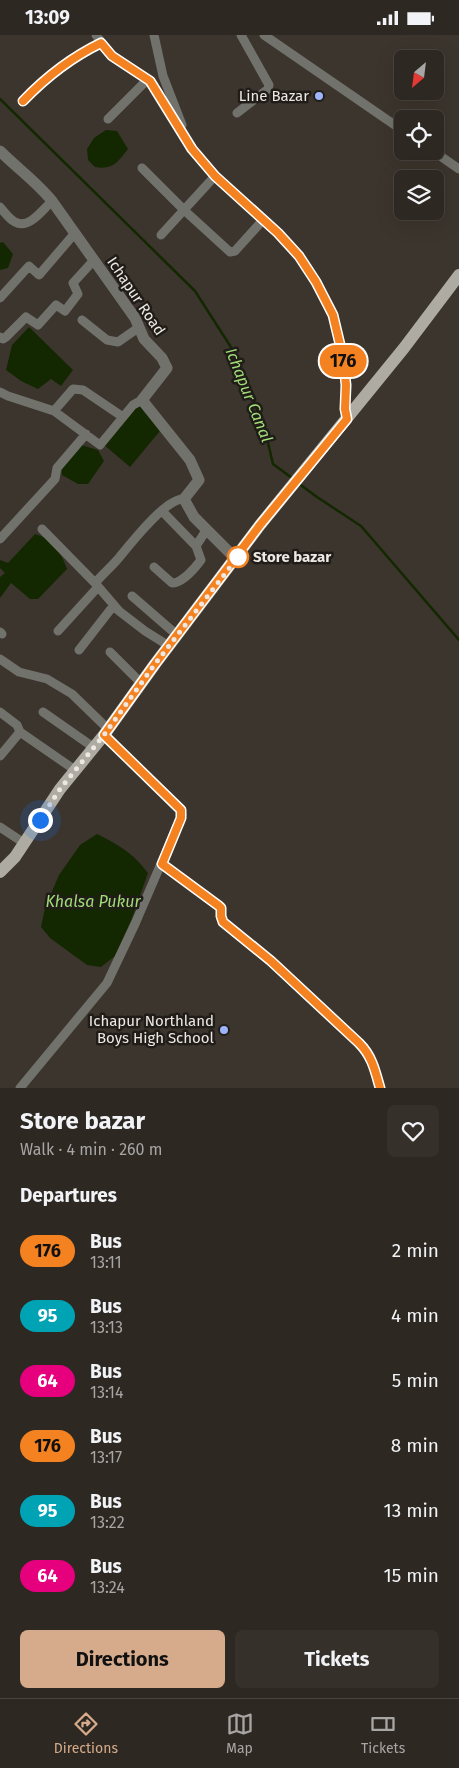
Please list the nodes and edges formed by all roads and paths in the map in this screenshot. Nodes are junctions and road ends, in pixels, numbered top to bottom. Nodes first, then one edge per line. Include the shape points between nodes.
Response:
1 (154, 35) edge
2 (241, 35) edge
3 (264, 35) edge
4 (98, 39) edge
5 (148, 79) junction
6 (23, 101) dead end
7 (238, 113) dead end
8 (108, 119) dead end
9 (394, 125) edge
10 (192, 149) junction
11 (0, 151) edge
12 (444, 159) edge
13 (142, 168) dead end
14 (459, 169) edge
15 (215, 176) junction
16 (52, 201) junction
17 (0, 207) edge
18 (184, 210) junction
19 (263, 220) junction
20 (75, 233) junction
21 (161, 235) dead end
22 (94, 260) junction
23 (459, 275) edge
24 (0, 298) edge
25 (82, 320) dead end
26 (138, 327) junction
27 (0, 337) edge
28 (0, 391) edge
29 (142, 399) junction
30 (54, 411) junction
31 (123, 417) junction
32 (347, 419) junction
33 (86, 434) junction
34 (184, 499) junction
35 (162, 511) junction
36 (42, 529) dead end
37 (207, 529) junction
38 (0, 539) edge
39 (196, 546) junction
40 (236, 559) junction
41 (154, 567) dead end
42 (97, 585) junction
43 (132, 596) dead end
44 (114, 605) junction
45 (58, 631) dead end
46 (177, 635) junction
47 (169, 646) junction
48 (79, 650) dead end
49 (110, 652) dead end
50 (0, 659) edge
51 (141, 683) junction
52 (0, 712) edge
53 (43, 712) dead end
54 (20, 732) junction
55 (106, 732) junction
56 (93, 747) junction
57 (0, 755) edge
58 (75, 770) junction
59 (0, 827) edge
60 (24, 843) junction
61 (162, 864) junction
62 (0, 872) edge
63 (20, 1088) edge
64 (380, 1088) edge

1 - 10 street via 163,76
2 - 7 street via 269,85
3 - 9 street
4 - 5 street via 112,56
4 - 6 street via 44,79
5 - 8 street
5 - 10 street
10 - 15 street
11 - 16 street, Ichapur Road via 39,184
12 - 14 street
13 - 18 street
15 - 18 street
15 - 19 street
16 - 17 street via 31,221 23,224 13,221
16 - 20 street, Ichapur Road
18 - 19 street via 233,252
18 - 21 street
19 - 32 street via 299,256 333,315 343,357
20 - 22 street, Ichapur Road
20 - 24 street via 40,275 29,266
22 - 26 street, Ichapur Road
22 - 27 street via 73,283 78,294 66,311 56,305 38,325 26,317 6,337
23 - 32 main road
25 - 26 street via 108,340 118,342
26 - 29 street, Ichapur Road via 167,368
28 - 30 street via 8,397
29 - 31 street
29 - 34 street via 190,460 199,480
30 - 31 street via 73,389 78,389
30 - 33 street
31 - 33 street via 100,445
32 - 40 main road
33 - 38 street via 57,468 55,479
34 - 35 street via 175,501
34 - 37 street via 194,517
35 - 39 street
35 - 42 street via 147,524
36 - 42 street
37 - 39 street
37 - 40 street
39 - 41 street via 201,560 177,582 172,583
40 - 46 main road
42 - 44 street
42 - 45 street
43 - 46 street
44 - 47 street
44 - 48 street
46 - 47 main road
47 - 51 main road
49 - 51 street
50 - 55 street via 19,672 47,679 72,694
51 - 55 main road
52 - 54 street via 17,725
53 - 56 street
54 - 57 street
54 - 58 street
55 - 56 main road
55 - 61 street via 181,810 181,818
56 - 58 main road
58 - 60 main road
59 - 60 street
60 - 62 main road
61 - 63 street via 107,983
61 - 64 street via 219,906 223,922 271,961 359,1043 373,1062

